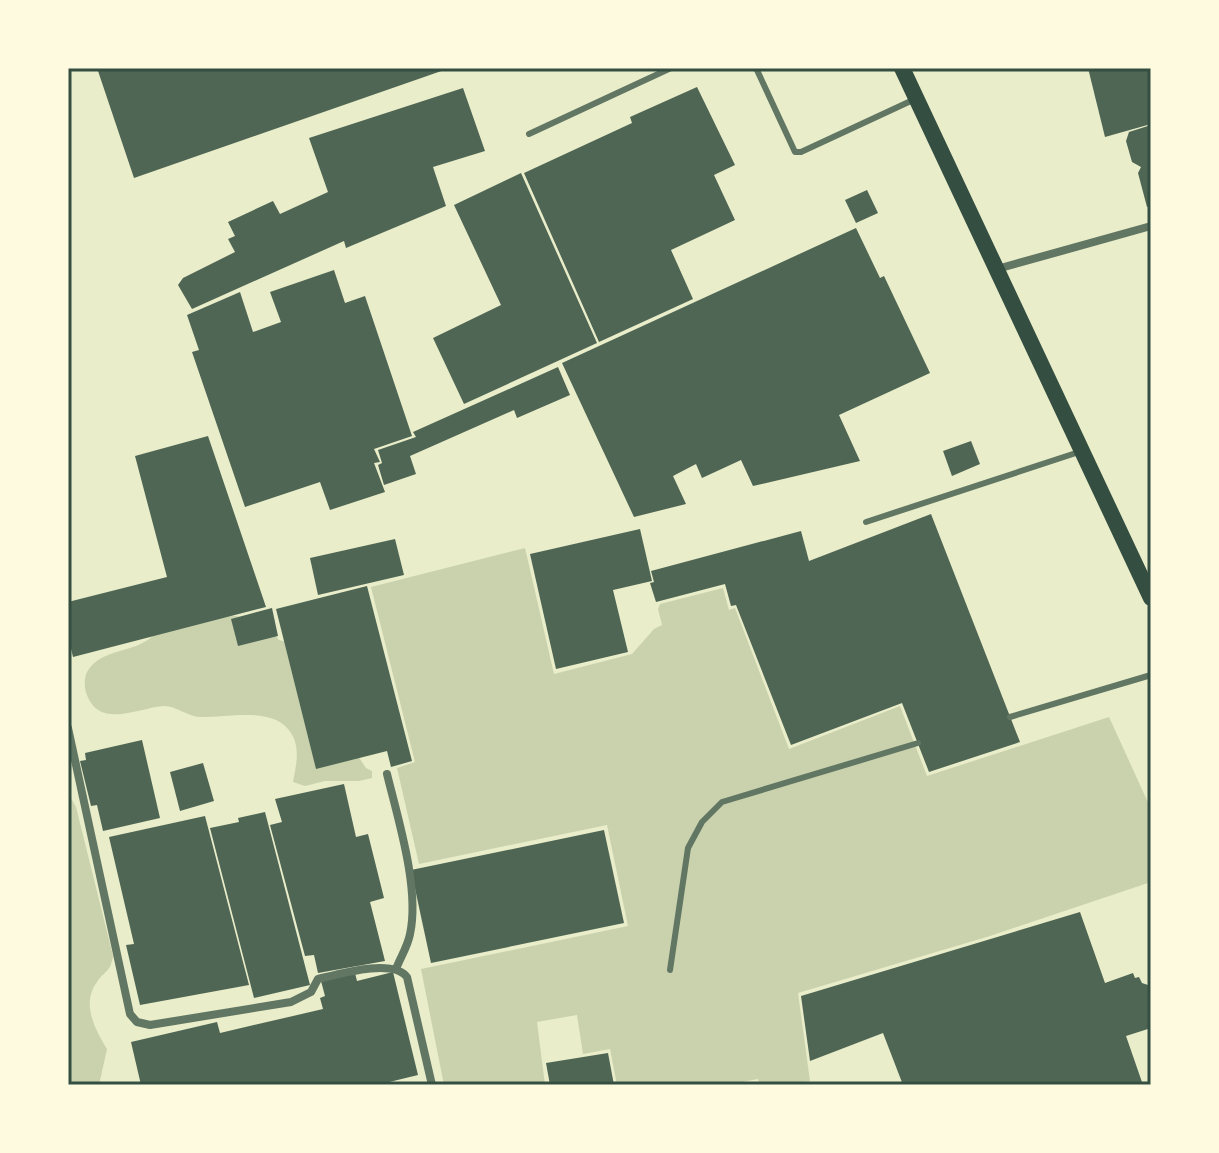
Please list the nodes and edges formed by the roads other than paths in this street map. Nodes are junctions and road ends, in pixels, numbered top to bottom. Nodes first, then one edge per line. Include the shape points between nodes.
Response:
1 (671, 68) edge
2 (756, 68) edge
3 (902, 68) edge
4 (917, 99) junction
5 (529, 134) dead end
6 (1151, 226) edge
7 (997, 269) junction
8 (1083, 451) junction
9 (866, 522) dead end
10 (1151, 598) edge
11 (1151, 675) edge
12 (1010, 717) dead end
13 (68, 728) edge
14 (918, 743) dead end
15 (387, 774) dead end
16 (396, 969) junction
17 (670, 970) dead end
18 (432, 1085) edge

1 - 5 lane
2 - 4 lane via 795,152
3 - 4 main road
4 - 7 main road
6 - 7 street
7 - 8 main road
8 - 9 lane
8 - 10 main road
11 - 12 lane
13 - 16 street via 130,1014 137,1022 150,1025 291,1002 311,992 318,979
14 - 17 lane via 722,802 702,822 688,848
15 - 16 street via 411,897 410,934
16 - 18 street via 407,977

